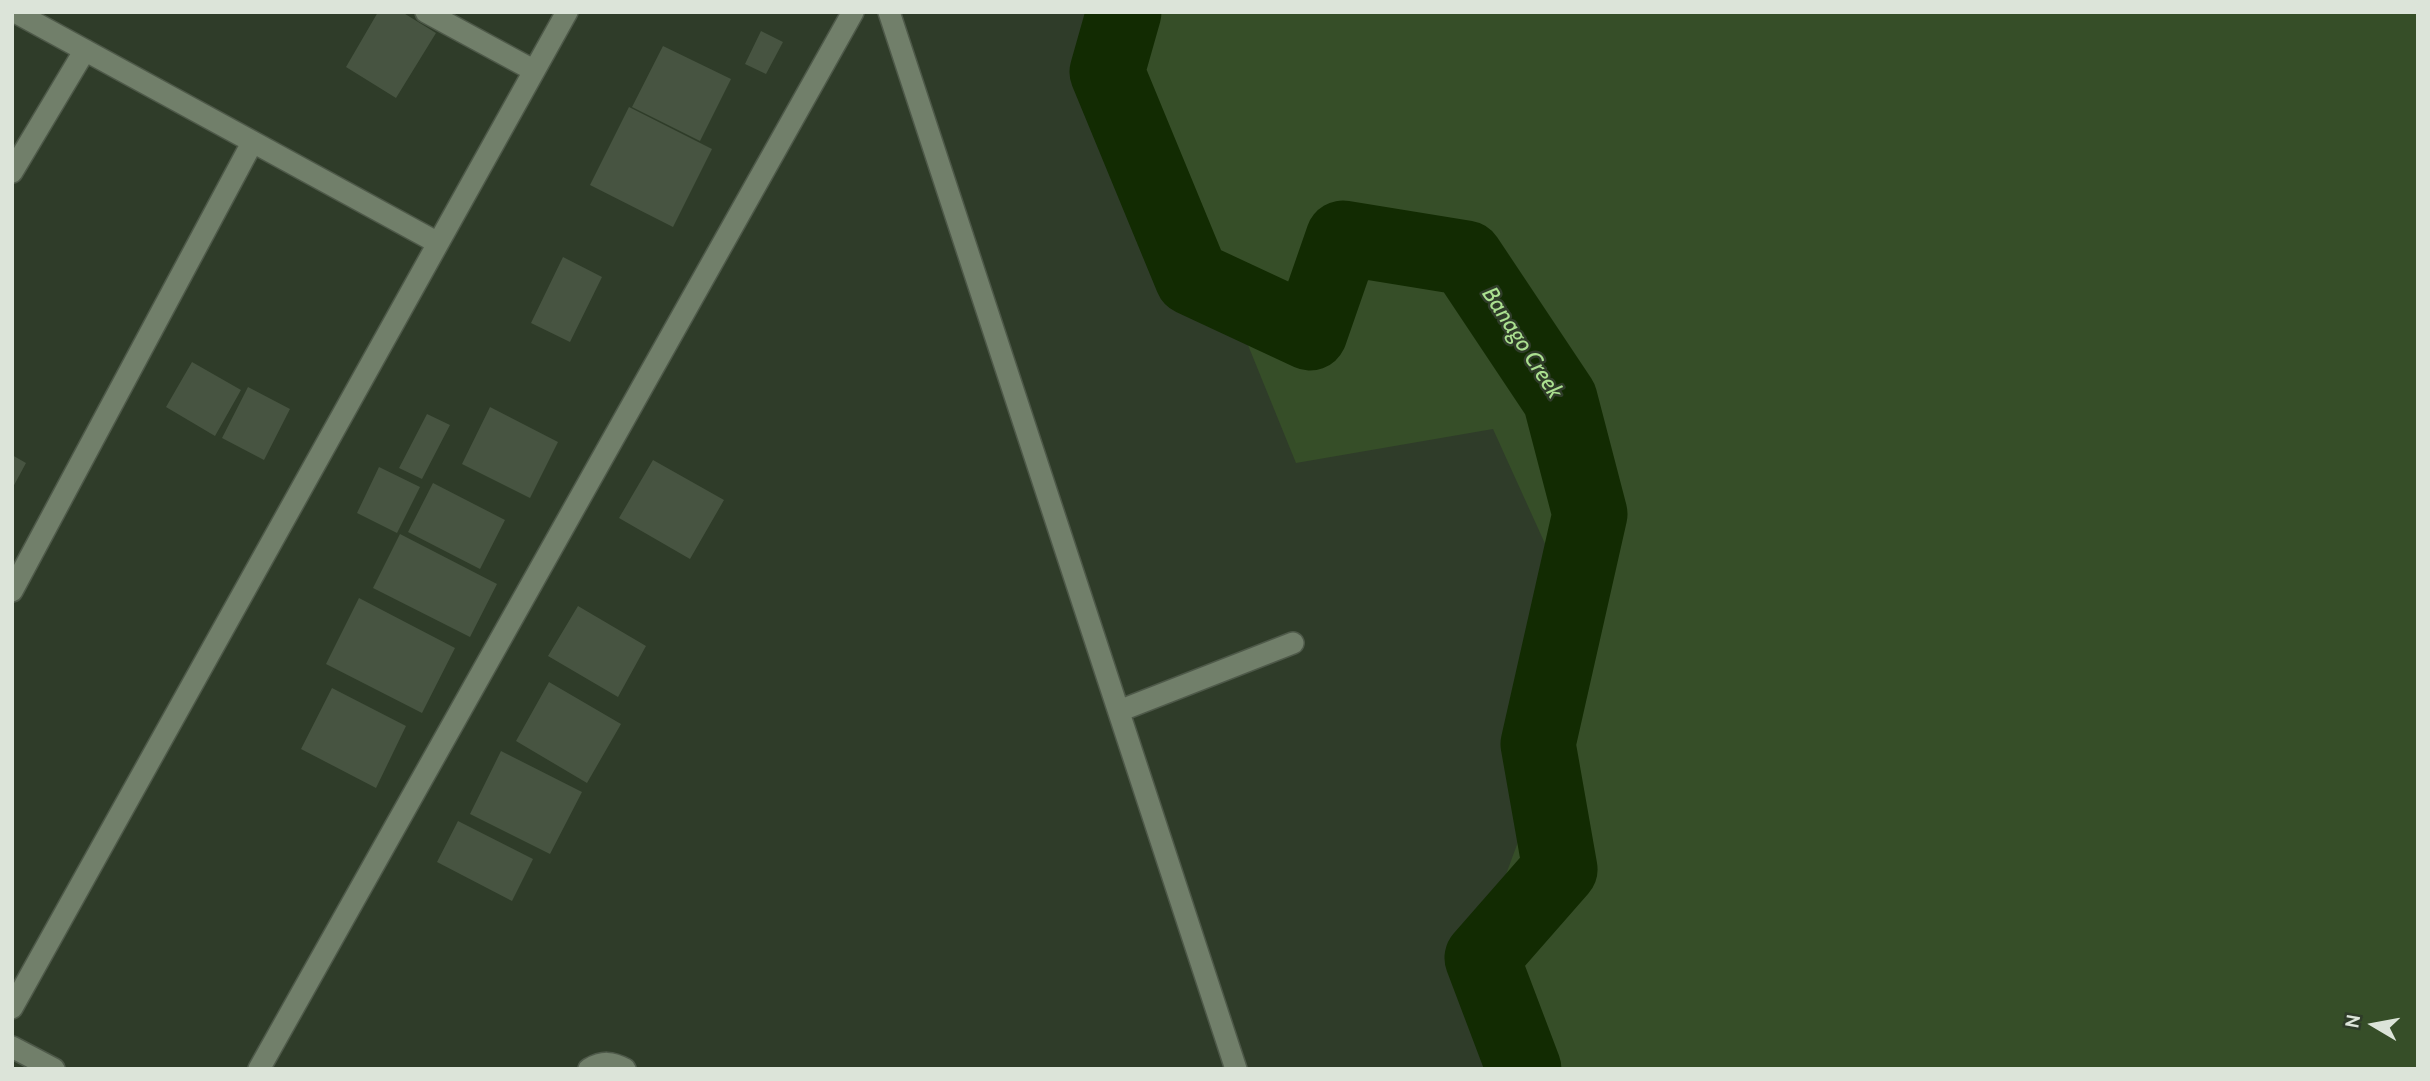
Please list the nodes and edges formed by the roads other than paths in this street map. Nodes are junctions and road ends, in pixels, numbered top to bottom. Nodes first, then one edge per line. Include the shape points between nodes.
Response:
1 (15, 12) edge
2 (426, 12) edge
3 (567, 12) edge
4 (853, 12) edge
5 (889, 12) edge
6 (85, 50) junction
7 (533, 70) junction
8 (252, 143) junction
9 (12, 172) edge
10 (438, 243) junction
11 (12, 590) edge
12 (1293, 643) dead end
13 (1119, 712) junction
14 (12, 1009) edge
15 (12, 1047) edge
16 (54, 1069) edge
17 (258, 1069) edge
18 (589, 1069) edge
19 (625, 1069) edge
20 (1236, 1069) edge

1 - 6 street
2 - 7 street
3 - 7 street
4 - 17 street
5 - 13 street
6 - 8 street
6 - 9 street
7 - 10 street
8 - 10 street
8 - 11 street
10 - 14 street
12 - 13 street
13 - 20 street
15 - 16 street
18 - 19 street via 613,1062

